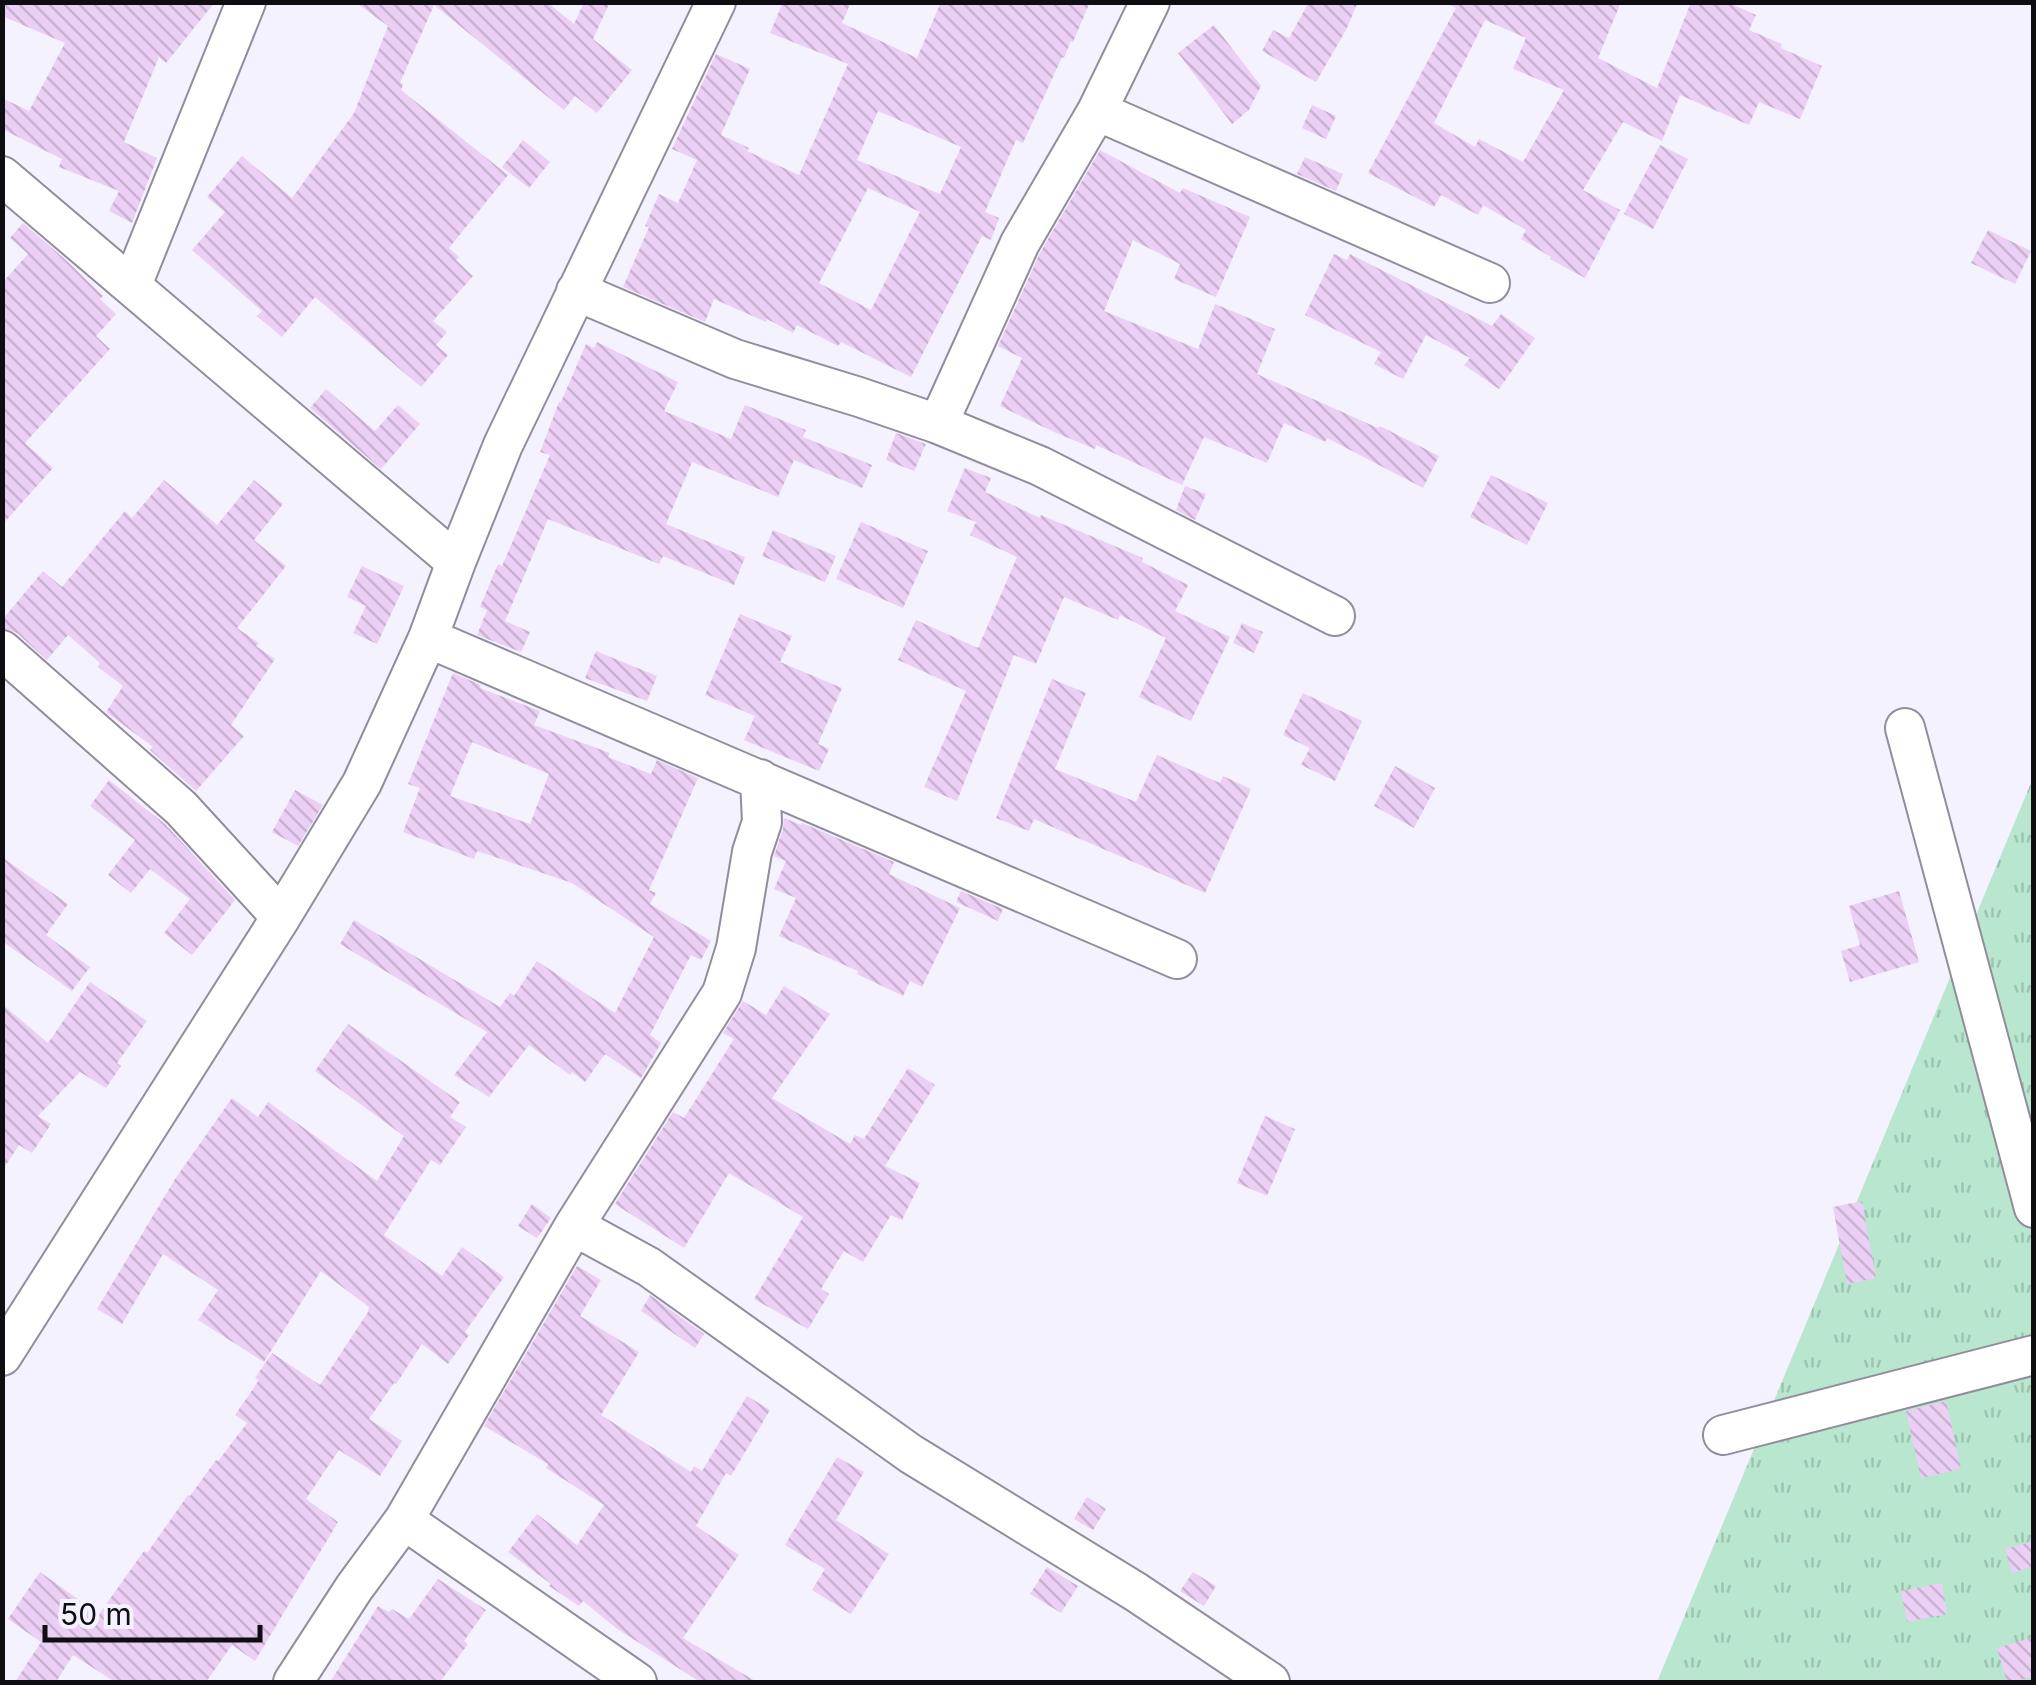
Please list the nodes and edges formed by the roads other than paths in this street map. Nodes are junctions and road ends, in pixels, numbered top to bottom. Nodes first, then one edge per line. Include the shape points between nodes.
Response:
1 (246, 2) edge
2 (716, 2) edge
3 (1150, 2) edge
4 (1097, 111) junction
5 (2, 176) edge
6 (1490, 283) dead end
7 (132, 284) junction
8 (576, 290) junction
9 (938, 424) junction
10 (456, 562) junction
11 (1335, 616) dead end
12 (428, 638) junction
13 (5, 656) edge
14 (1905, 728) dead end
15 (760, 779) junction
16 (281, 917) junction
17 (1177, 959) dead end
18 (2034, 1208) edge
19 (574, 1226) junction
20 (2034, 1355) edge
21 (2, 1356) edge
22 (1723, 1435) dead end
23 (404, 1520) junction
24 (293, 1682) edge
25 (637, 1682) edge
26 (1270, 1682) edge

1 - 7 street
2 - 8 street
3 - 4 street
4 - 6 street
4 - 9 street via 1020,243
5 - 7 street
7 - 10 street
8 - 9 street via 735,360
8 - 10 street
9 - 11 street via 1040,466
10 - 12 street
12 - 15 street
12 - 16 street via 362,783
13 - 16 street via 181,808
14 - 18 street
15 - 17 street
15 - 19 street via 762,822 722,993
16 - 21 street
19 - 23 street
19 - 26 street via 649,1267 912,1454
20 - 22 street
23 - 24 street
23 - 25 street

